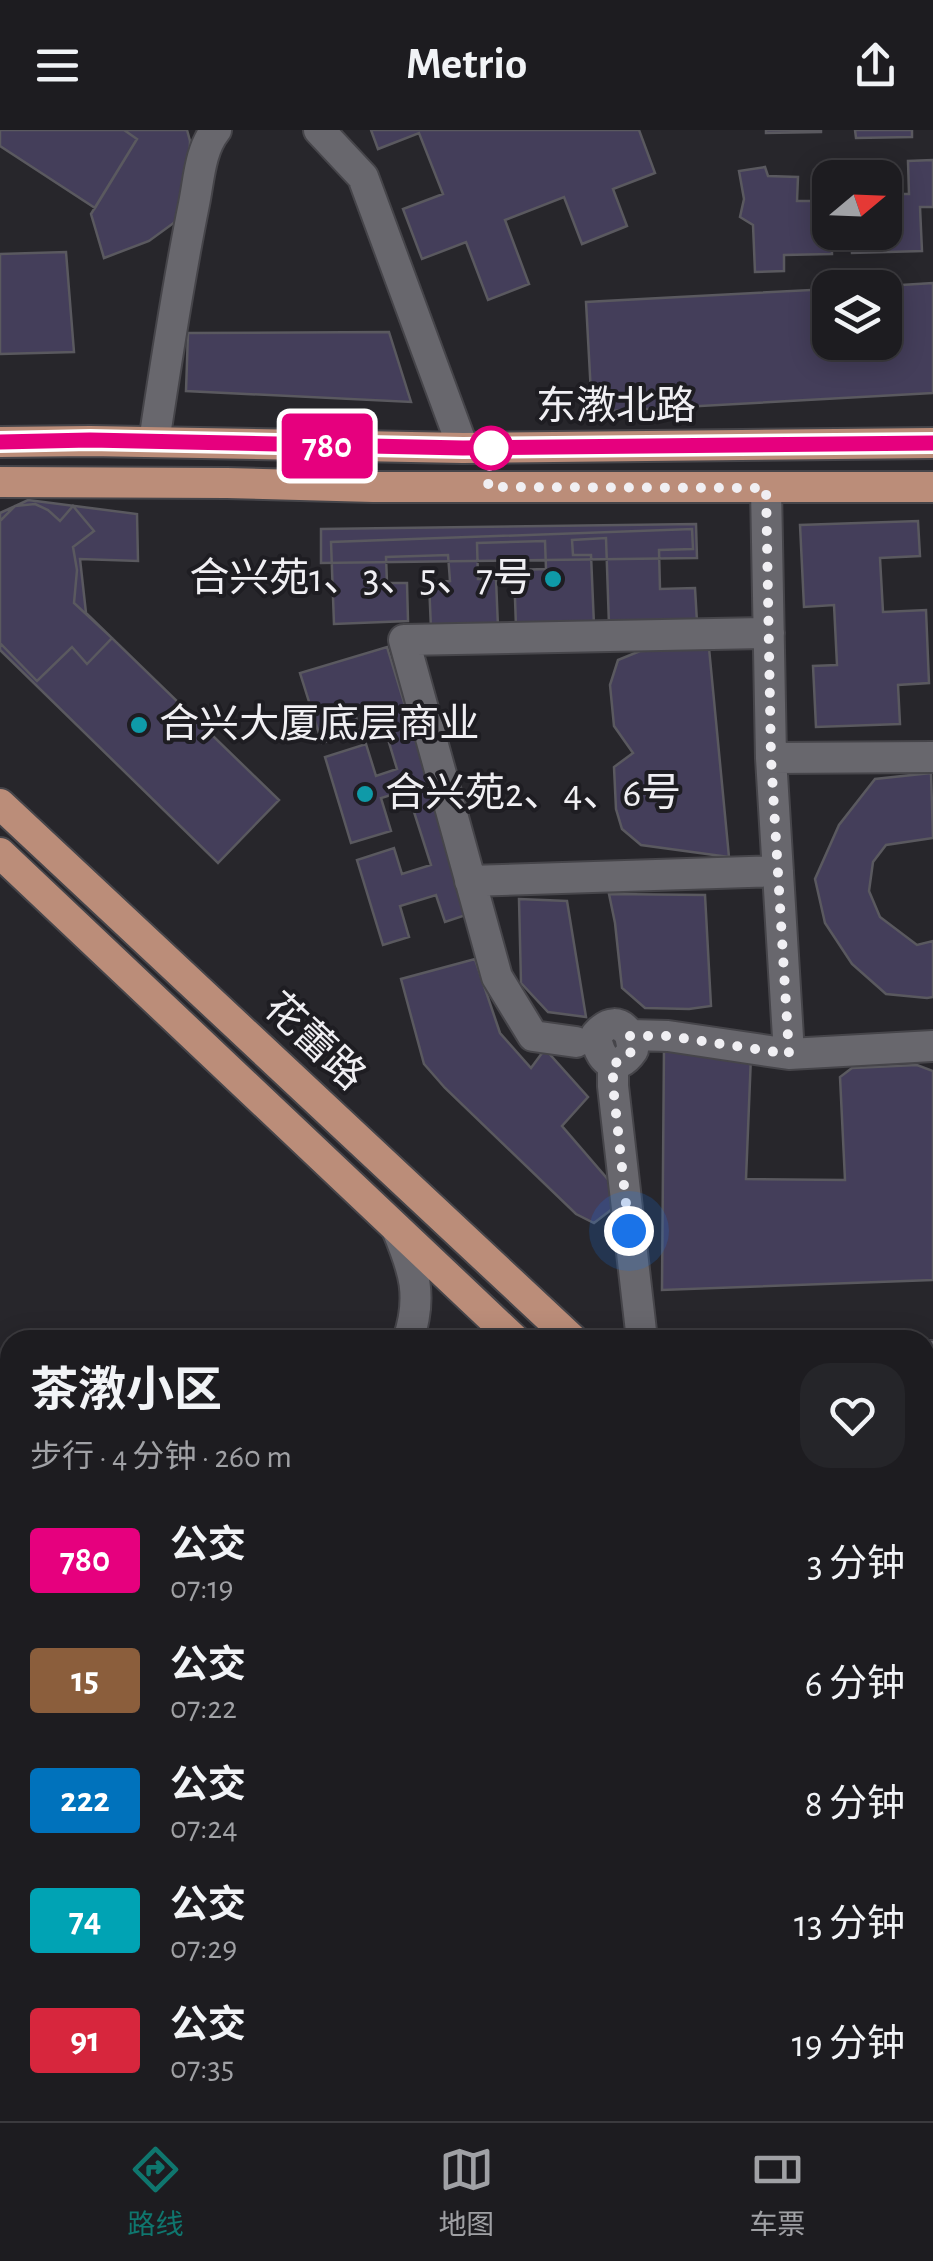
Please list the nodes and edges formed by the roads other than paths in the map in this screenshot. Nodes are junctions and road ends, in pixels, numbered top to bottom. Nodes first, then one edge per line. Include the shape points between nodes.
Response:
1 (319, 130) edge
2 (208, 134) edge
3 (0, 442) edge
4 (154, 442) junction
5 (933, 443) edge
6 (463, 448) junction
7 (0, 482) edge
8 (33, 482) junction
9 (933, 487) edge
10 (766, 488) junction
11 (0, 497) edge
12 (768, 633) junction
13 (933, 757) edge
14 (771, 758) junction
15 (0, 804) edge
16 (0, 853) edge
17 (778, 870) junction
18 (470, 881) junction
19 (933, 1046) edge
20 (589, 1047) junction
21 (789, 1054) junction
22 (397, 1228) junction
23 (412, 1330) edge
24 (504, 1330) edge
25 (562, 1330) edge
26 (641, 1330) edge

1 - 6 street via 363,178
2 - 4 street
3 - 4 main road, 东漖北路
4 - 6 main road, 东漖北路
5 - 6 main road, 东漖北路
7 - 8 main road, 东漖北路
8 - 10 main road, 东漖北路
8 - 11 main road
9 - 10 main road, 东漖北路
10 - 12 street
12 - 14 street
12 - 18 street via 404,640
13 - 14 street
14 - 17 street
15 - 25 main road, 花蕾路
16 - 22 main road, 花蕾路
17 - 18 street
17 - 21 street
18 - 20 street via 498,977 532,1036
19 - 21 street
20 - 21 street via 604,1026 616,1023 630,1036
20 - 26 street via 613,1086
22 - 23 street via 413,1267
22 - 24 main road, 花蕾路

